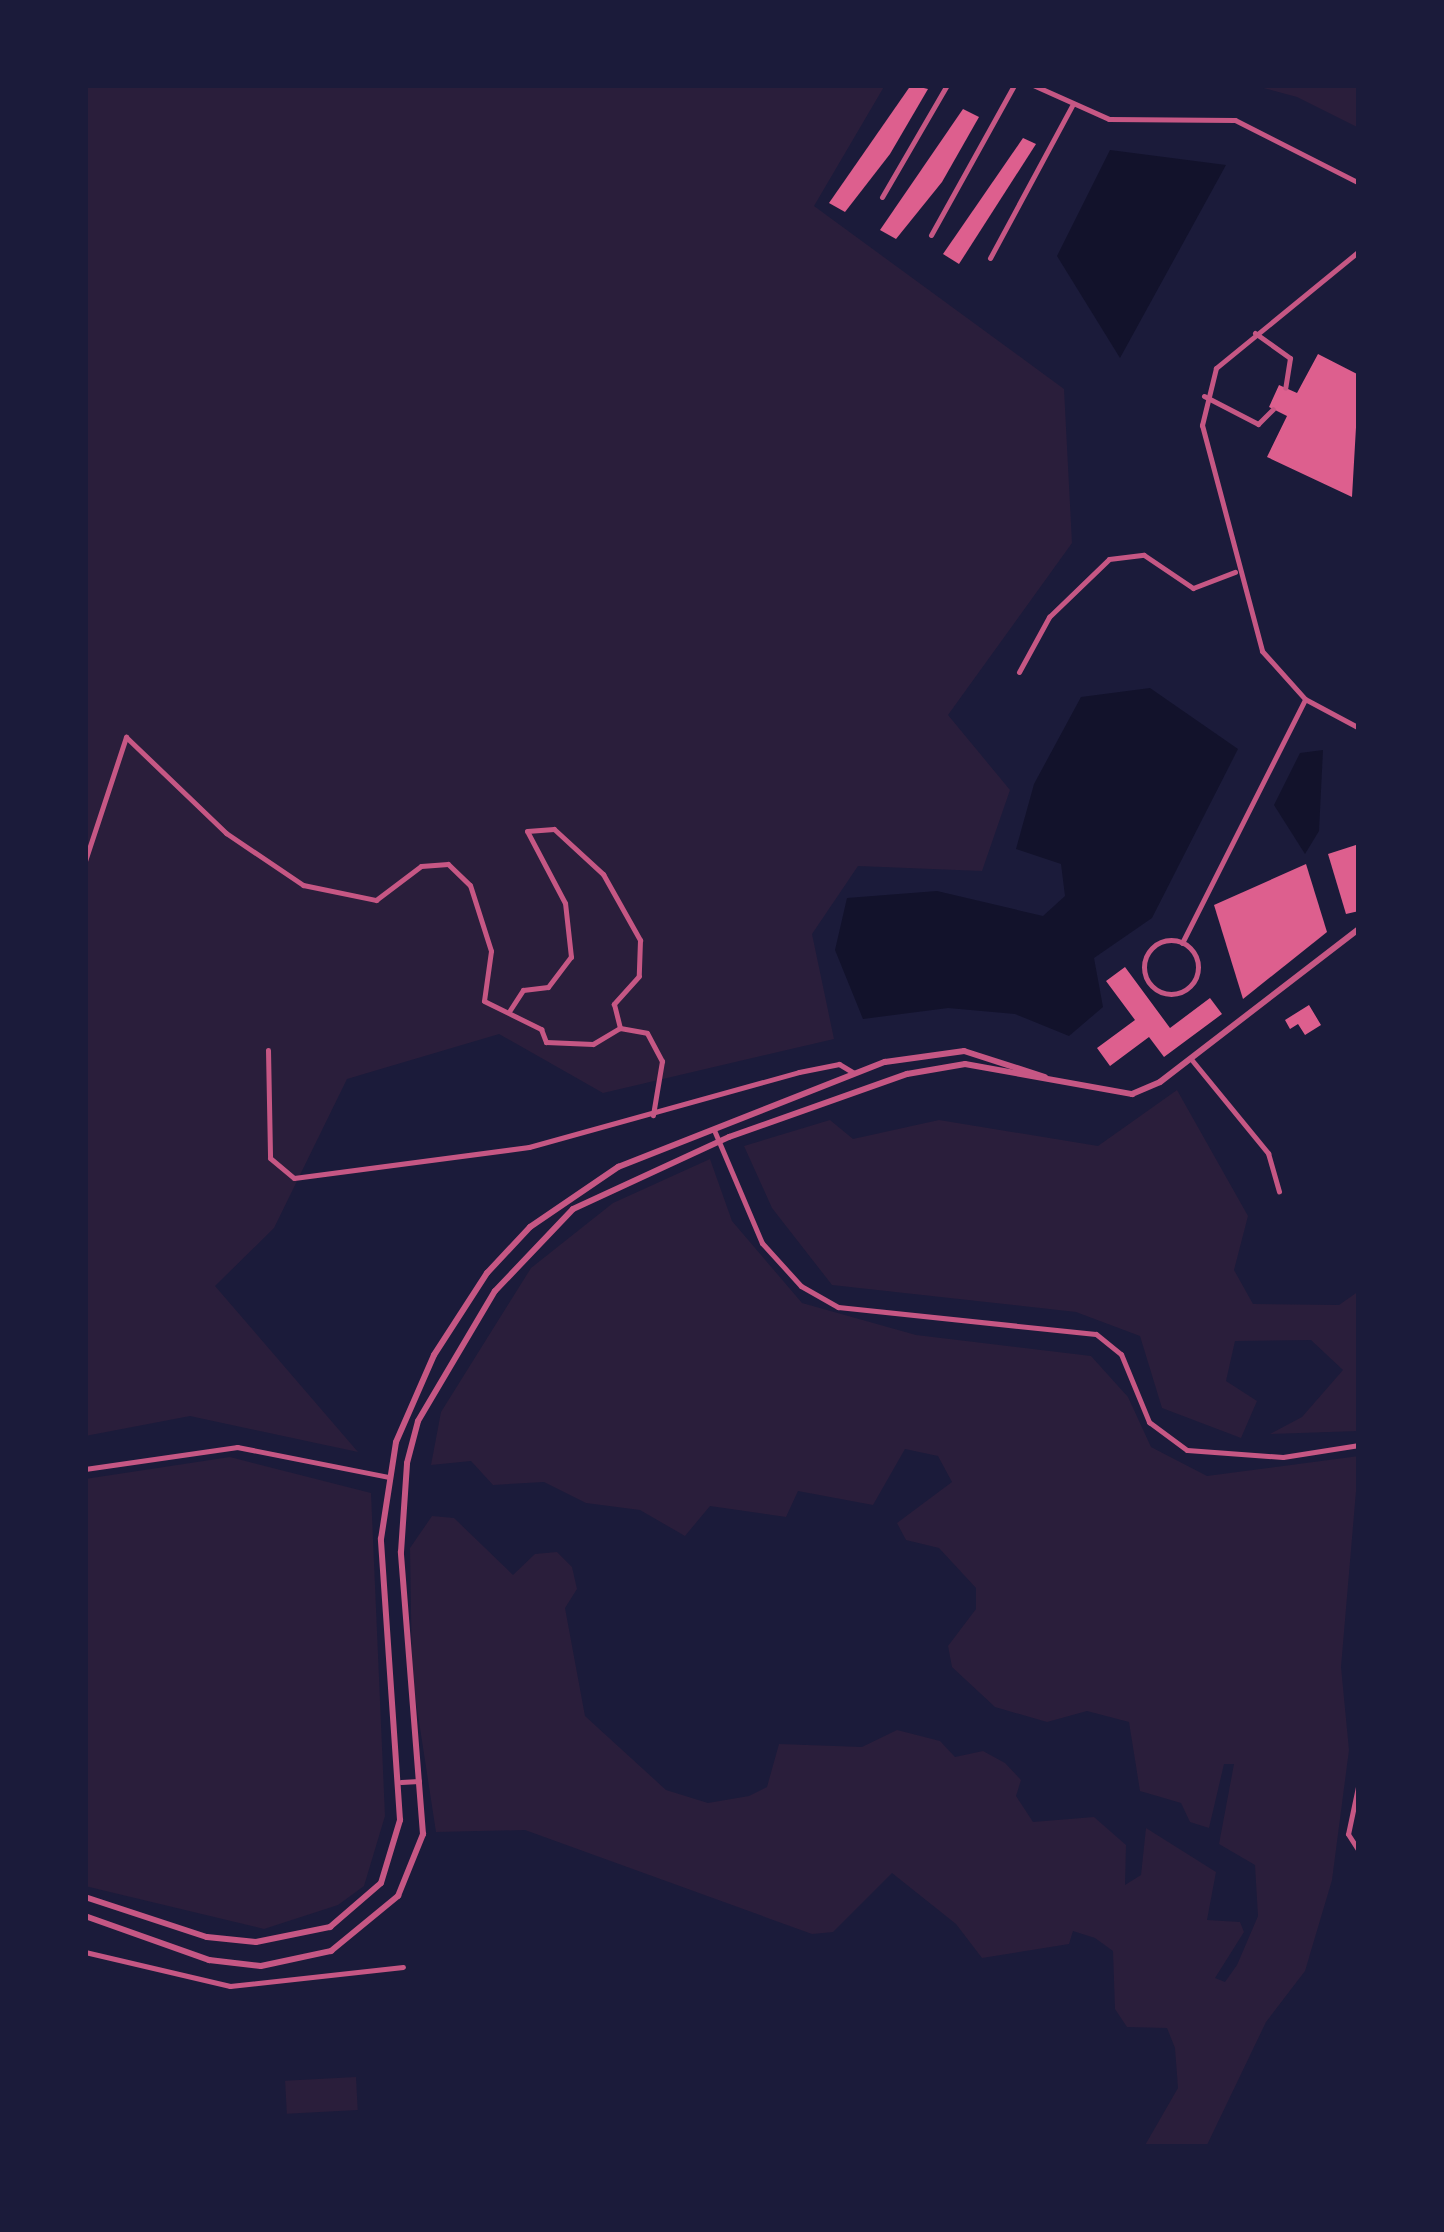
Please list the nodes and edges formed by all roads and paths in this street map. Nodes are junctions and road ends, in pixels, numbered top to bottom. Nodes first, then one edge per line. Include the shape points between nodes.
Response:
1 (948, 85) edge
2 (1014, 85) edge
3 (1033, 85) edge
4 (1072, 106) junction
5 (1359, 183) edge
6 (882, 196) dead end
7 (932, 235) dead end
8 (1359, 251) edge
9 (990, 258) dead end
10 (1256, 333) junction
11 (1285, 388) dead end
12 (1203, 396) junction
13 (1273, 409) dead end
14 (1236, 572) junction
15 (1019, 672) dead end
16 (1305, 699) junction
17 (1359, 728) edge
18 (85, 861) edge
19 (1359, 929) edge
20 (1182, 942) junction
21 (509, 1011) junction
22 (620, 1028) junction
23 (268, 1050) dead end
24 (1191, 1059) junction
25 (854, 1073) junction
26 (1058, 1083) junction
27 (653, 1115) junction
28 (714, 1127) junction
29 (718, 1144) junction
30 (1279, 1191) dead end
31 (1359, 1444) edge
32 (85, 1469) edge
33 (388, 1477) junction
34 (1359, 1694) edge
35 (1359, 1749) edge
36 (422, 1780) junction
37 (401, 1782) junction
38 (1359, 1782) edge
39 (1359, 1851) edge
40 (85, 1898) edge
41 (85, 1916) edge
42 (85, 1952) edge
43 (403, 1967) dead end

1 - 6 street
2 - 7 street
3 - 4 street
4 - 5 street via 1109,119 1235,120
4 - 9 street
8 - 10 street
10 - 11 street via 1290,358
10 - 12 street via 1216,368
12 - 13 street via 1258,424
12 - 14 street via 1204,456
14 - 15 street via 1193,588 1144,555 1110,559 1049,617
14 - 16 street via 1262,651
16 - 17 street
16 - 20 street
18 - 21 street via 126,737 226,834 303,885 376,900 422,866 448,864 470,886 491,952 484,1001
19 - 24 street
20 - 20 street via 1197,974 1178,994 1160,992 1147,980 1146,956 1166,940
21 - 22 street via 546,1042 593,1044
21 - 22 street via 523,990 548,987 571,956 565,903 528,831 554,829 603,874 640,940 639,976 614,1004
22 - 27 street via 647,1034 662,1061
23 - 27 street via 270,1158 294,1178 529,1148
24 - 26 street via 1132,1094
24 - 30 street via 1268,1153
25 - 26 street via 964,1051
25 - 27 street via 839,1064 799,1072
25 - 28 street
26 - 29 street via 965,1064 854,1090
28 - 29 street
28 - 33 street via 571,1192 487,1273 406,1407
29 - 31 street via 777,1264 838,1307 1096,1334 1121,1354 1149,1422 1186,1450 1282,1458
29 - 36 street via 600,1195 538,1240 494,1291 418,1421 401,1552
32 - 33 street via 237,1447
33 - 37 street via 381,1539
34 - 35 street
36 - 37 street
36 - 41 street via 423,1834 398,1896 331,1952 261,1966 209,1960
37 - 40 street via 396,1851 381,1884 344,1918 302,1939 207,1936
38 - 39 street via 1348,1826
42 - 43 street via 230,1986

